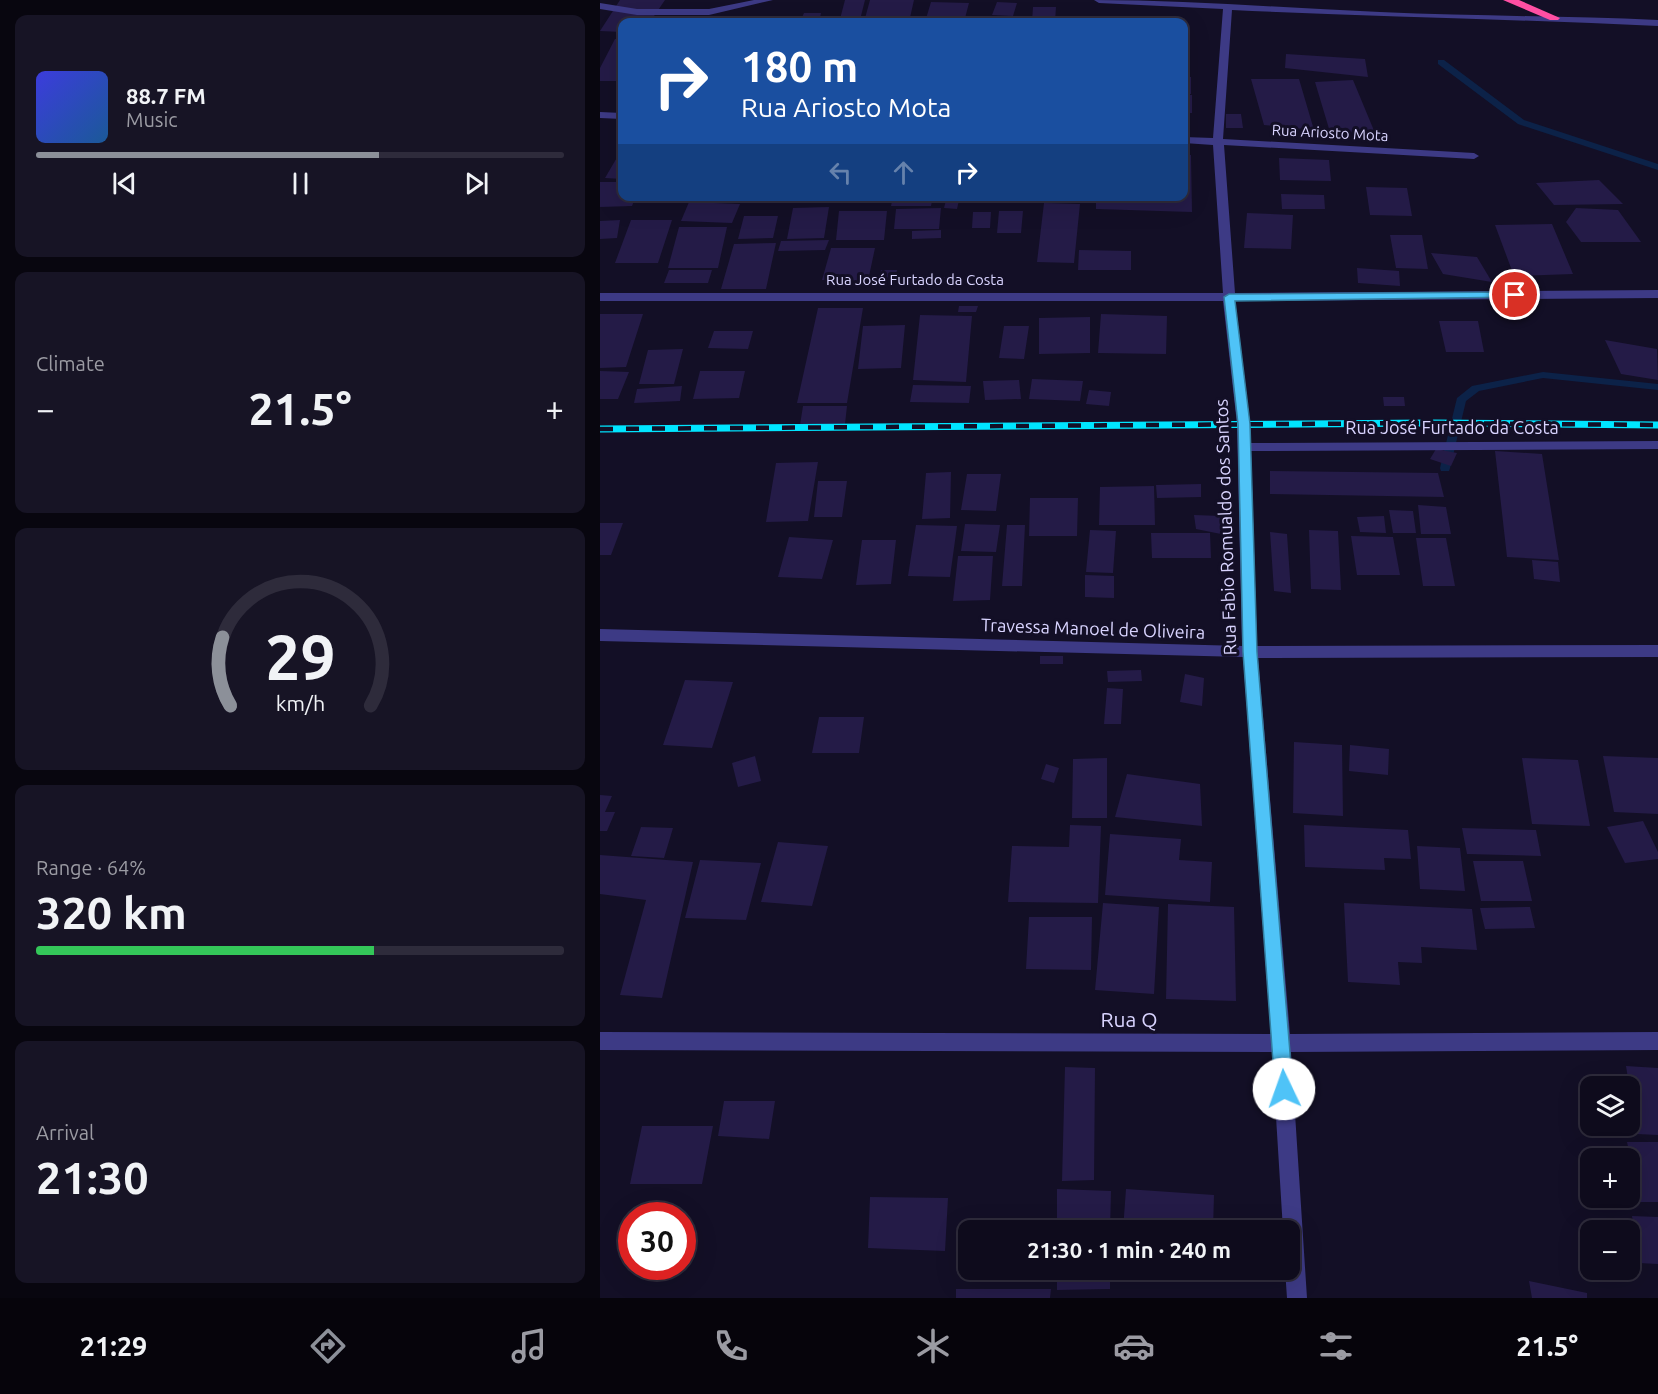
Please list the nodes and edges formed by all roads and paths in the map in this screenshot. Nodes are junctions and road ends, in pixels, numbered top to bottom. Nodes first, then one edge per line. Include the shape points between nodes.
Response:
1 (768, 0) edge
2 (1099, 0) edge
3 (1509, 0) edge
4 (600, 6) edge
5 (1228, 6) junction
6 (1554, 18) junction
7 (1658, 22) edge
8 (600, 115) edge
9 (618, 116) edge
10 (1188, 140) edge
11 (1218, 142) junction
12 (1474, 156) dead end
13 (1658, 294) edge
14 (600, 297) edge
15 (1229, 297) junction
16 (1658, 445) edge
17 (1246, 447) junction
18 (600, 635) edge
19 (1658, 651) edge
20 (1250, 652) junction
21 (600, 1041) edge
22 (1658, 1041) edge
23 (1281, 1043) junction
24 (1297, 1298) edge

1 - 4 street via 709,12 637,12
2 - 5 street
3 - 6 highway
5 - 6 street via 1382,15
5 - 11 street, Rua Fabio Romualdo dos Santos
6 - 7 street
8 - 9 street
10 - 11 street, Rua Ariosto Mota
11 - 12 street, Rua Ariosto Mota
11 - 15 street, Rua Fabio Romualdo dos Santos
13 - 15 street
14 - 15 street, Rua José Furtado da Costa
15 - 17 street, Rua Fabio Romualdo dos Santos
16 - 17 street, Rua José Furtado da Costa
17 - 20 street, Rua Fabio Romualdo dos Santos
18 - 20 street, Travessa Manoel de Oliveira
19 - 20 street, Travessa Manoel de Oliveira
20 - 23 street, Rua Fabio Romualdo dos Santos
21 - 23 street, Rua Q
22 - 23 street, Rua Q
23 - 24 street, Rua Fabio Romualdo dos Santos

